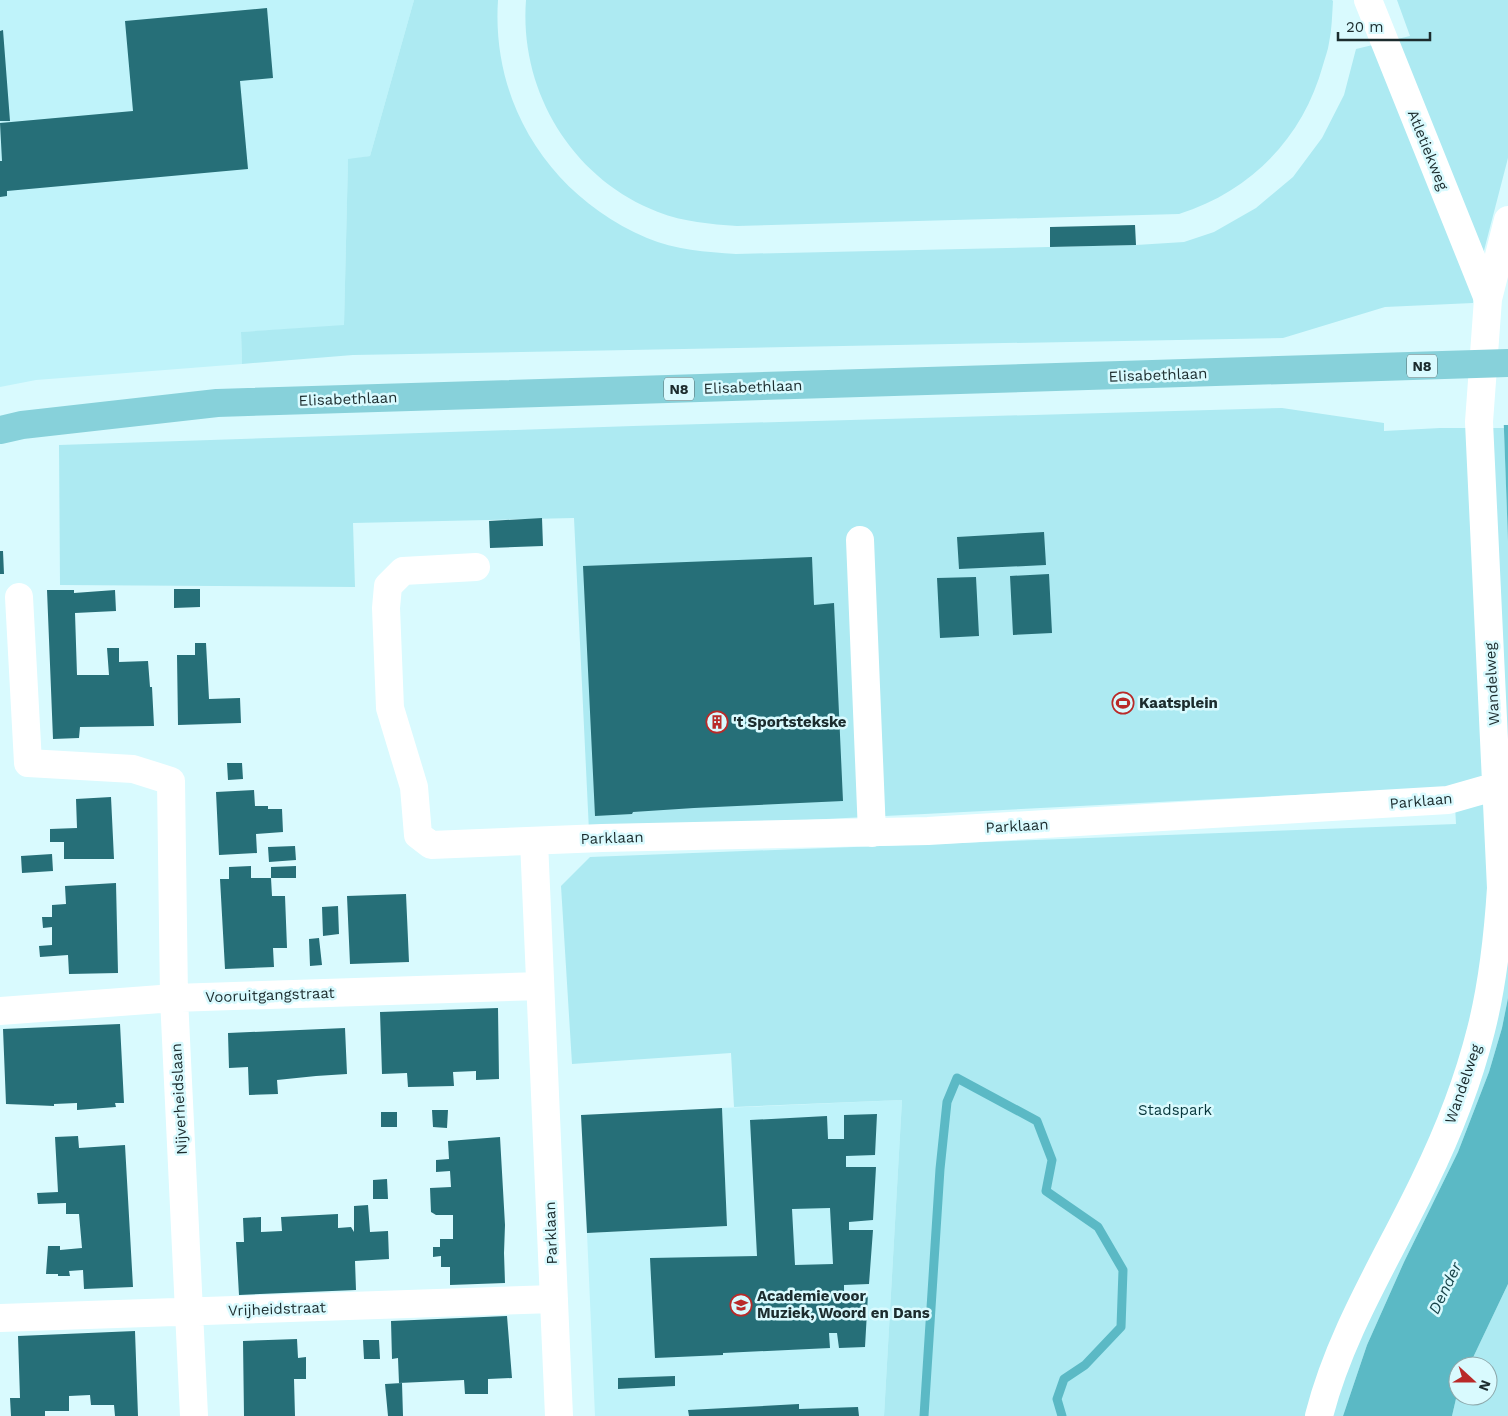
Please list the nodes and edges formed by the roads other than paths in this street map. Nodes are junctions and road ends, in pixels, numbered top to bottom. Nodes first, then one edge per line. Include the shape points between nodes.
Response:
1 (1368, 0) edge
2 (1508, 220) edge
3 (1488, 299) junction
4 (1508, 363) edge
5 (0, 430) edge
6 (860, 540) dead end
7 (476, 567) dead end
8 (18, 597) dead end
9 (1497, 786) junction
10 (872, 833) junction
11 (534, 841) junction
12 (540, 986) junction
13 (174, 998) junction
14 (0, 1011) edge
15 (554, 1299) junction
16 (189, 1313) junction
17 (0, 1318) edge
18 (194, 1416) edge
19 (559, 1416) edge
20 (1319, 1416) edge

1 - 3 street, Atletiekweg
2 - 3 street, Wandelweg
3 - 9 street, Wandelweg via 1479,422
4 - 5 main road, Elisabethlaan / N8 via 217,403
6 - 10 street
7 - 11 street, Parklaan via 403,571 388,586 390,708 414,787 418,835 431,845
8 - 13 street, Nijverheidslaan via 28,764 134,769 171,781
9 - 10 street, Parklaan via 1448,800
9 - 20 street, Wandelweg via 1501,888 1498,935 1482,1030 1449,1127 1344,1344
10 - 11 street, Parklaan
11 - 12 street, Parklaan
12 - 13 street, Vooruitgangstraat
12 - 15 street, Parklaan
13 - 14 street, Vooruitgangstraat
13 - 16 street, Nijverheidslaan
15 - 16 street, Vrijheidstraat
15 - 19 street, Parklaan
16 - 17 street, Vrijheidstraat
16 - 18 street, Nijverheidslaan

